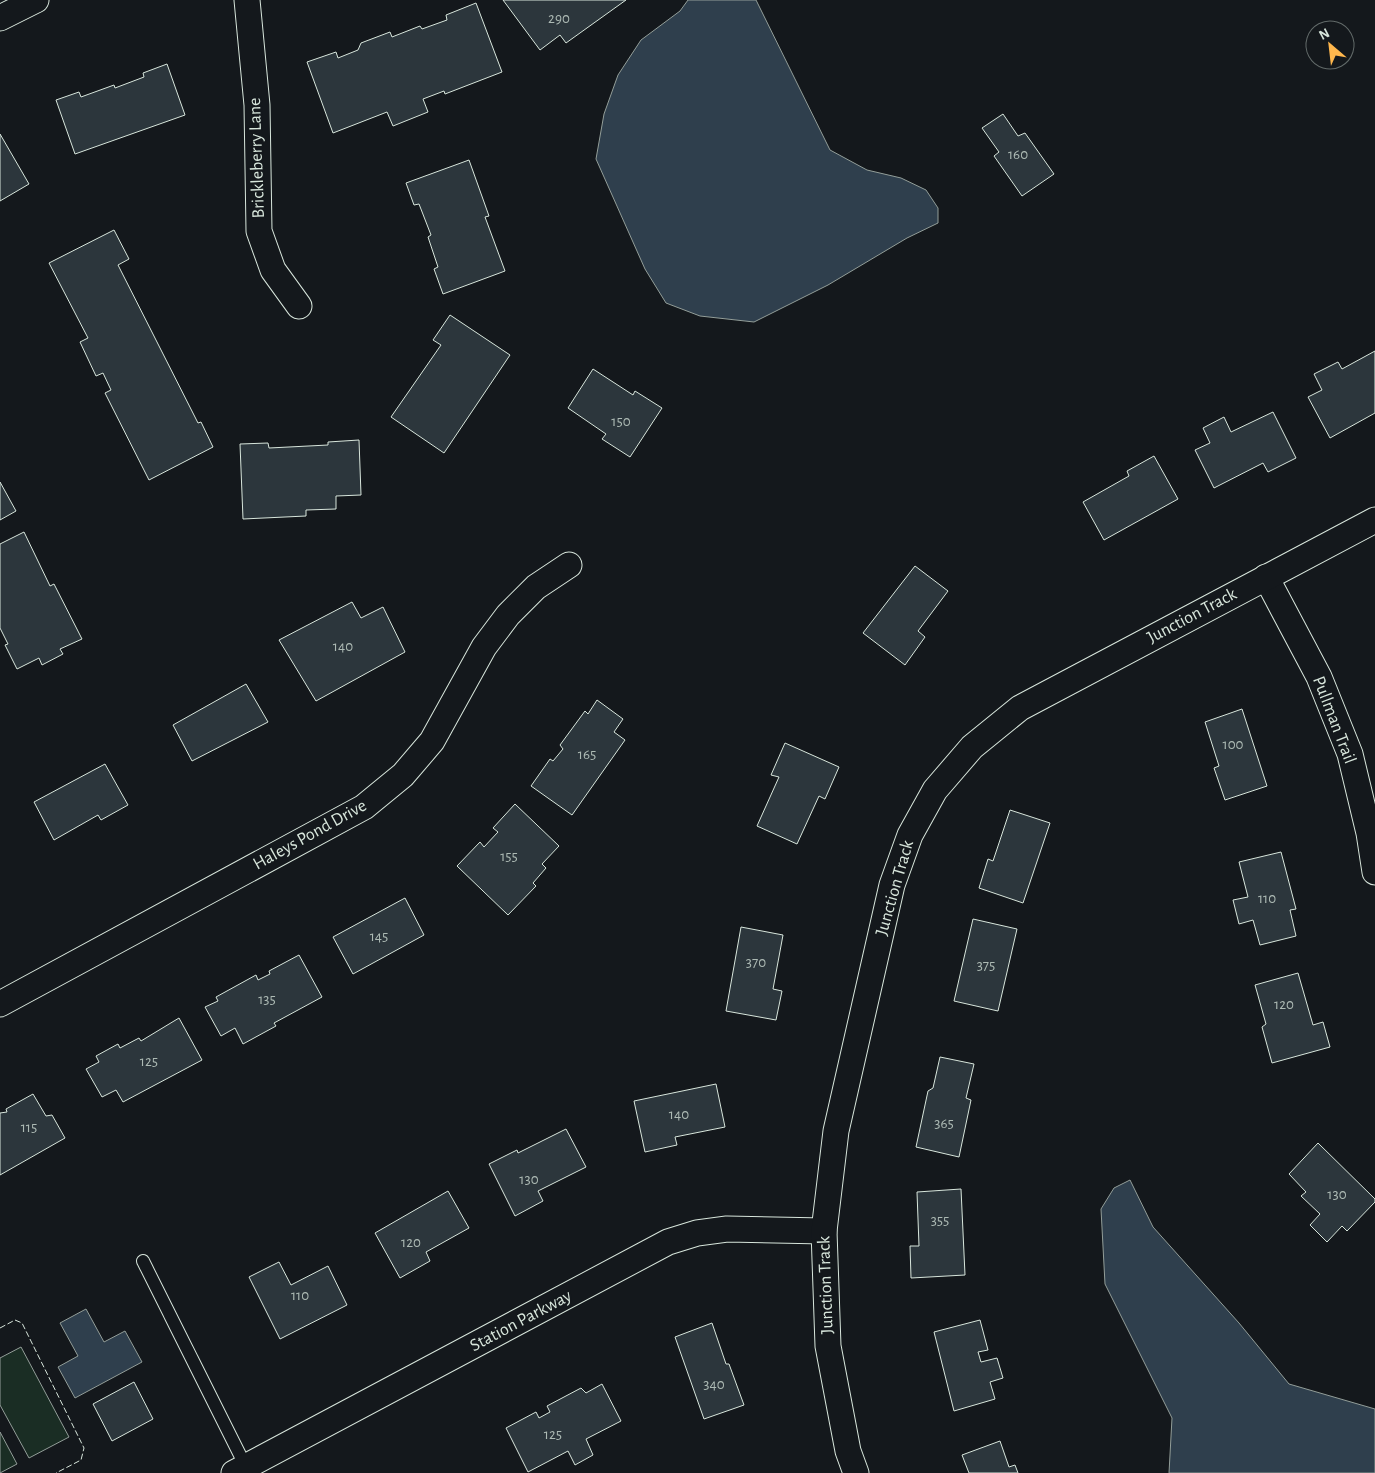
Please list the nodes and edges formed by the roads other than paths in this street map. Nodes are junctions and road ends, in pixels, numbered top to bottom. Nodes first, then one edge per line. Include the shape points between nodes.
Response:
1 (36, 0) edge
2 (247, 0) edge
3 (0, 18) edge
4 (299, 306) dead end
5 (1375, 520) edge
6 (569, 564) dead end
7 (1266, 577) junction
8 (1375, 872) edge
9 (0, 1004) edge
10 (824, 1231) junction
11 (143, 1262) dead end
12 (243, 1471) edge
13 (856, 1473) edge

1 - 3 street
2 - 4 street, Brickleberry Lane via 257,105 259,231 273,270
5 - 7 street, Junction Track
6 - 9 street, Haleys Pond Drive via 536,587 508,615 484,647 432,741 403,775 364,808
7 - 8 street, Pullman Trail via 1319,678 1350,754
7 - 10 street, Junction Track via 1020,708 972,747 935,790 910,835 892,885 836,1131
10 - 12 street, Station Parkway via 727,1228 668,1242
10 - 13 street, Junction Track via 828,1346 848,1451
11 - 12 lane

